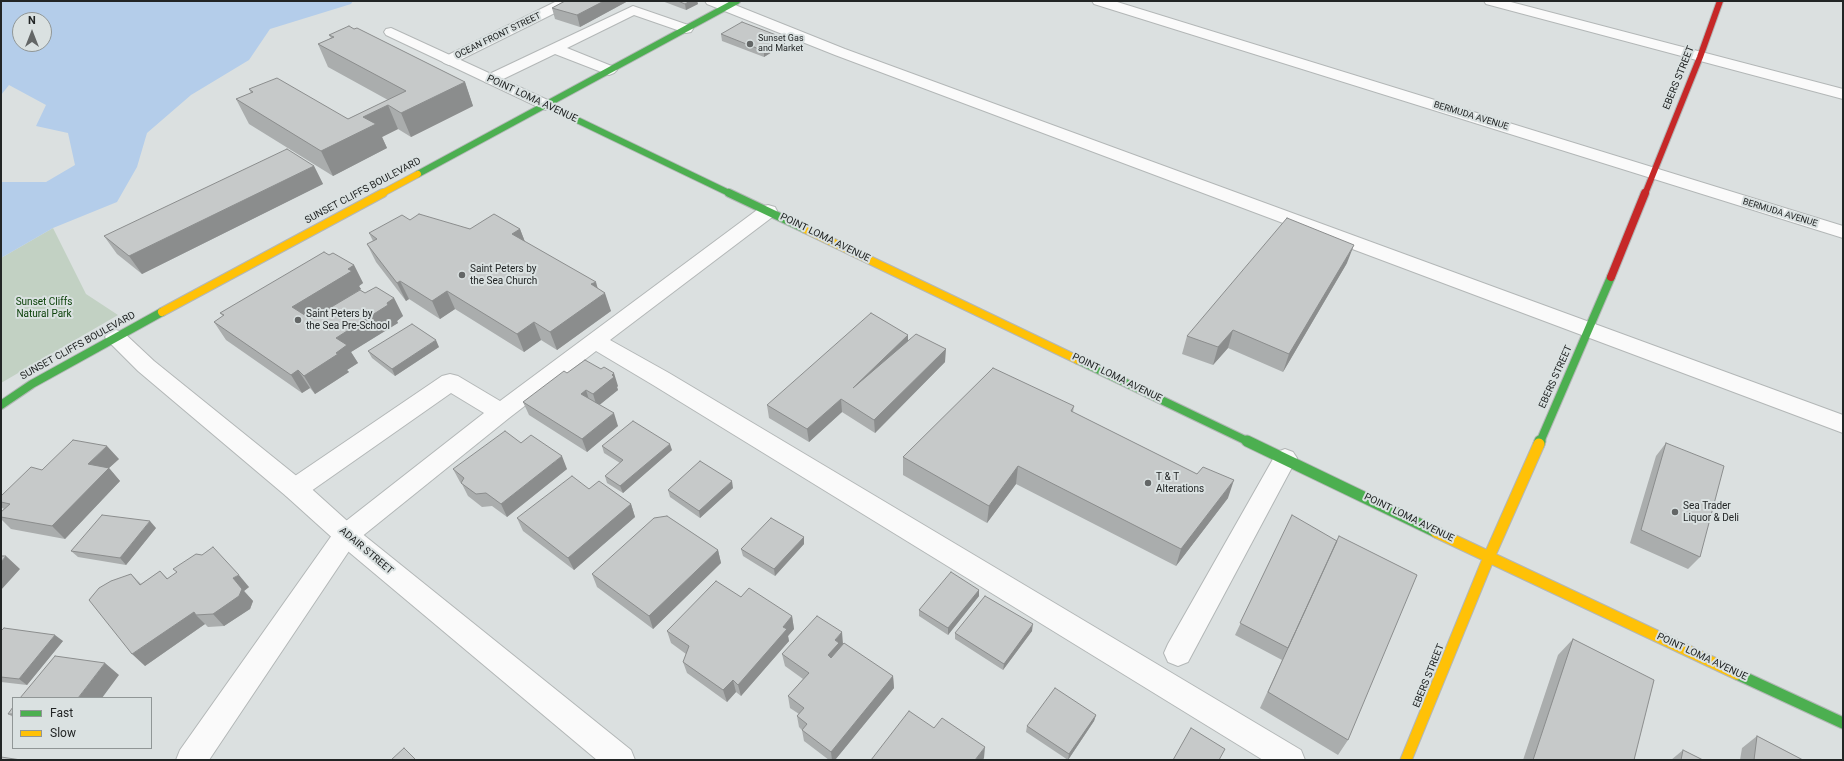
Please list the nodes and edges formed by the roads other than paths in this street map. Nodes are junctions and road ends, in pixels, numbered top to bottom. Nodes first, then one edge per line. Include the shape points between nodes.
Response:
1 (568, 1) edge
2 (1099, 1) edge
3 (1491, 1) edge
4 (1720, 1) edge
5 (725, 3) edge
6 (686, 29) junction
7 (391, 32) dead end
8 (555, 48) junction
9 (1700, 57) junction
10 (449, 60) junction
11 (609, 70) junction
12 (491, 79) junction
13 (1843, 94) edge
14 (546, 105) junction
15 (1653, 173) junction
16 (768, 211) junction
17 (1843, 232) edge
18 (1589, 330) junction
19 (116, 337) junction
20 (595, 341) junction
21 (1, 405) edge
22 (501, 412) junction
23 (1843, 424) edge
24 (1285, 458) junction
25 (295, 489) junction
26 (346, 535) junction
27 (1489, 557) junction
28 (1178, 653) dead end
29 (1843, 723) edge
30 (191, 760) edge
31 (620, 760) edge
32 (1290, 760) edge
33 (1406, 760) edge

1 - 10 street, OCEAN FRONT STREET
2 - 15 street, BERMUDA AVENUE
3 - 9 street
4 - 9 street, EBERS STREET
5 - 6 street, SUNSET CLIFFS BOULEVARD
5 - 18 street via 840,52
6 - 8 street via 634,10
6 - 11 street, SUNSET CLIFFS BOULEVARD
7 - 10 street, POINT LOMA AVENUE
8 - 11 street
8 - 12 street
9 - 13 street
9 - 15 street, EBERS STREET
10 - 12 street, POINT LOMA AVENUE
11 - 14 street, SUNSET CLIFFS BOULEVARD
12 - 14 street, POINT LOMA AVENUE
14 - 16 street, POINT LOMA AVENUE
14 - 19 street, SUNSET CLIFFS BOULEVARD
15 - 17 street, BERMUDA AVENUE
15 - 18 street, EBERS STREET
16 - 20 street
16 - 24 street, POINT LOMA AVENUE
18 - 23 street
18 - 27 street, EBERS STREET
19 - 21 street, SUNSET CLIFFS BOULEVARD via 32,384
19 - 25 street, ADAIR STREET via 146,366
20 - 22 street
20 - 32 street
22 - 25 street via 450,382
22 - 26 street
24 - 27 street, POINT LOMA AVENUE
24 - 28 street
25 - 26 street, ADAIR STREET
26 - 30 street
26 - 31 street, ADAIR STREET
27 - 29 street, POINT LOMA AVENUE
27 - 33 street, EBERS STREET

